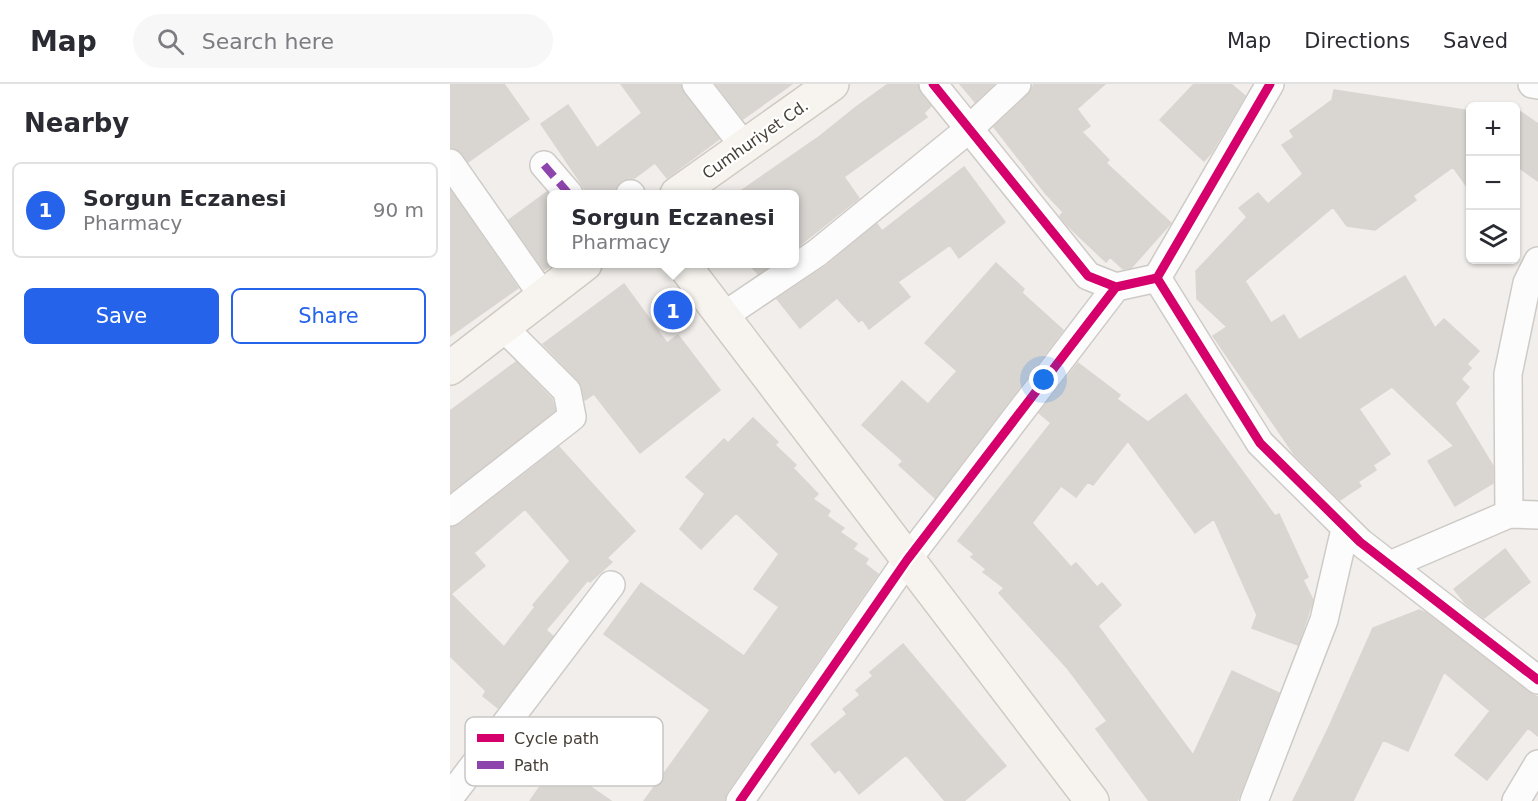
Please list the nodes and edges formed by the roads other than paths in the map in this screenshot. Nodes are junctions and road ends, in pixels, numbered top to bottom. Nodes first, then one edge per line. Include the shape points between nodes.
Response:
1 (696, 84) edge
2 (832, 84) edge
3 (933, 84) edge
4 (1017, 84) edge
5 (1270, 84) edge
6 (1532, 84) edge
7 (1538, 85) edge
8 (969, 129) junction
9 (744, 146) junction
10 (450, 163) edge
11 (544, 165) dead end
12 (565, 190) edge
13 (684, 190) edge
14 (799, 265) edge
15 (580, 268) edge
16 (686, 268) edge
17 (795, 268) edge
18 (1157, 278) junction
19 (1534, 278) edge
20 (1116, 287) junction
21 (543, 296) junction
22 (722, 317) junction
23 (503, 327) junction
24 (450, 368) edge
25 (450, 512) edge
26 (1509, 513) junction
27 (1538, 515) edge
28 (1346, 528) junction
29 (907, 560) junction
30 (1390, 565) junction
31 (610, 585) dead end
32 (1538, 680) edge
33 (510, 717) edge
34 (1538, 764) edge
35 (465, 777) edge
36 (450, 797) edge
37 (740, 801) edge
38 (1092, 801) edge
39 (1254, 801) edge
40 (1516, 801) edge

1 - 9 street
2 - 9 main road, Cumhuriyet Cd.
3 - 8 street
4 - 8 street
5 - 18 street
6 - 7 street
8 - 14 street
8 - 20 street via 1088,276
9 - 13 main road, Cumhuriyet Cd.
10 - 21 street
11 - 12 street
15 - 21 main road
16 - 22 main road
17 - 22 street
18 - 20 street
18 - 28 street via 1260,443
19 - 26 street via 1508,374
20 - 29 street
21 - 23 main road
22 - 29 main road
23 - 24 main road
23 - 25 street via 567,391 573,417
26 - 27 street
26 - 30 street
28 - 30 street
28 - 39 street via 1324,620
29 - 37 street
29 - 38 main road
30 - 32 street
31 - 33 street
34 - 40 street
35 - 36 street

